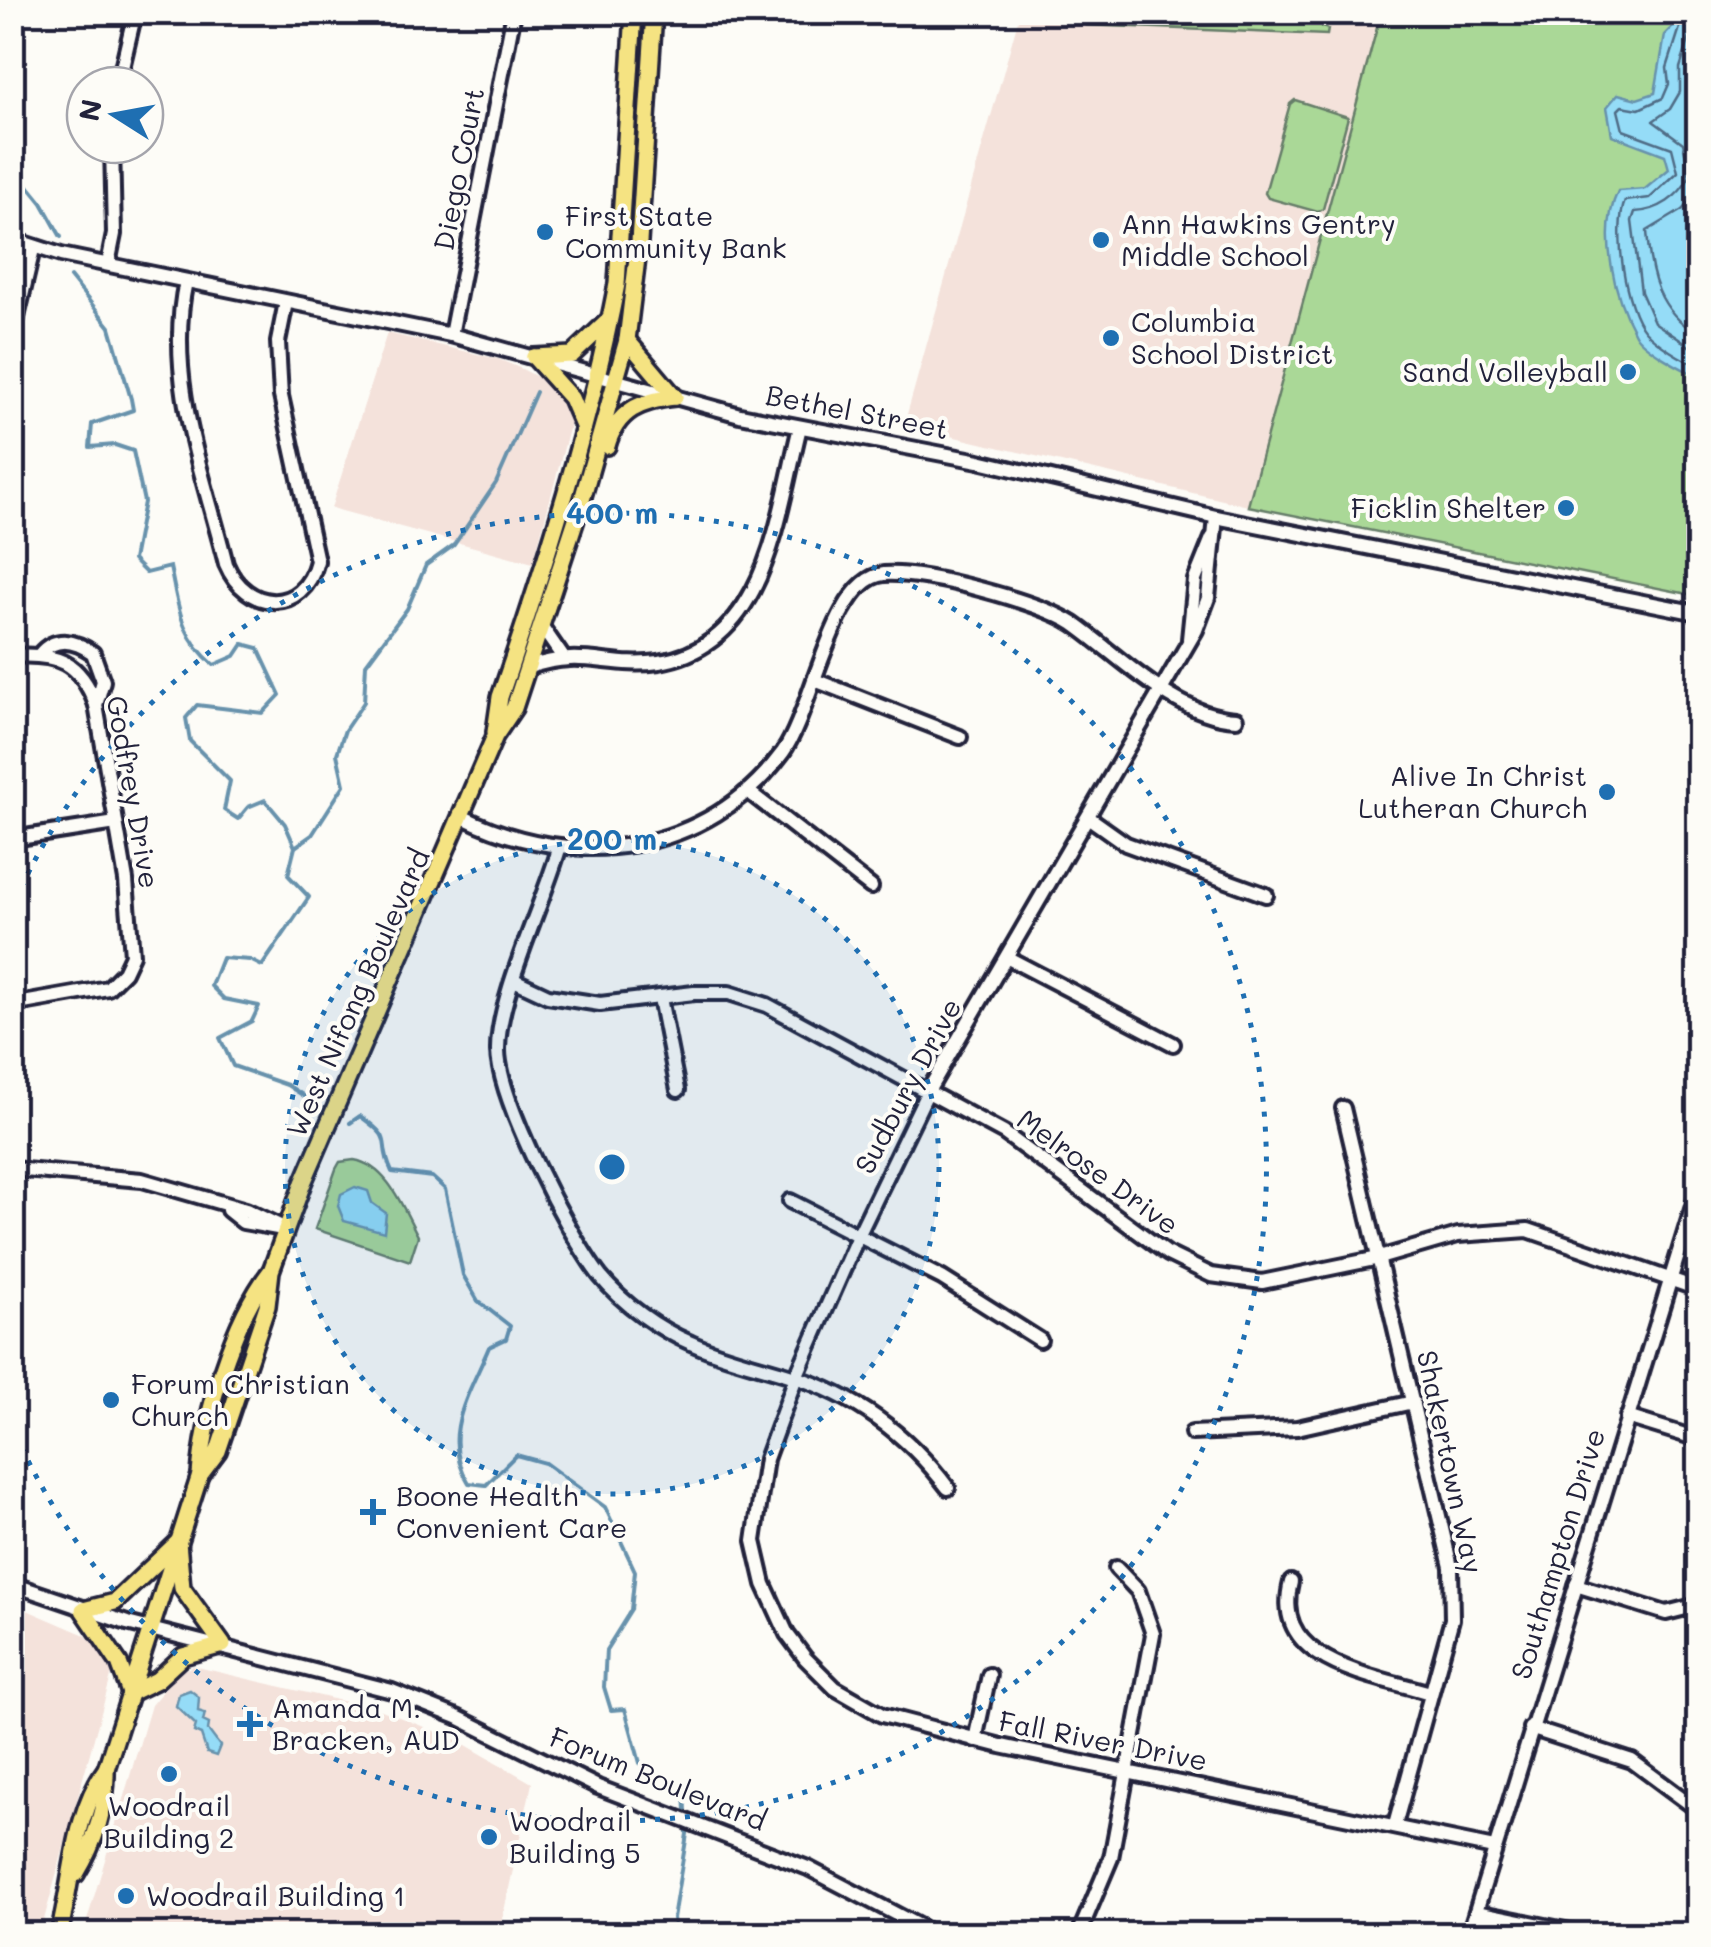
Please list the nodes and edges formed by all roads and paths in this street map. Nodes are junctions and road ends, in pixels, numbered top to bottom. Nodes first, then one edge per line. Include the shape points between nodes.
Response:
1 (134, 12) edge
2 (514, 12) edge
3 (634, 12) edge
4 (643, 12) edge
5 (654, 12) edge
6 (122, 65) edge
7 (650, 81) junction
8 (112, 165) edge
9 (12, 239) edge
10 (33, 249) junction
11 (108, 264) junction
12 (186, 282) junction
13 (286, 302) junction
14 (610, 318) junction
15 (451, 335) junction
16 (12, 339) edge
17 (626, 340) junction
18 (534, 357) junction
19 (598, 374) junction
20 (616, 380) junction
21 (675, 397) junction
22 (583, 426) junction
23 (800, 427) junction
24 (580, 507) junction
25 (1216, 517) junction
26 (1698, 613) edge
27 (542, 627) junction
28 (40, 654) junction
29 (12, 656) edge
30 (562, 656) junction
31 (529, 667) junction
32 (817, 681) junction
33 (1162, 688) junction
34 (96, 704) junction
35 (1236, 719) dead end
36 (494, 736) junction
37 (960, 738) dead end
38 (748, 792) junction
39 (463, 817) junction
40 (1088, 818) junction
41 (116, 823) junction
42 (12, 838) edge
43 (559, 849) junction
44 (871, 887) dead end
45 (1266, 895) dead end
46 (1008, 958) junction
47 (514, 980) junction
48 (660, 998) junction
49 (12, 1005) edge
50 (1173, 1044) dead end
51 (678, 1090) dead end
52 (926, 1093) junction
53 (1343, 1108) dead end
54 (12, 1169) edge
55 (1698, 1190) edge
56 (790, 1201) dead end
57 (286, 1230) junction
58 (860, 1234) junction
59 (1379, 1258) junction
60 (270, 1271) junction
61 (1670, 1280) junction
62 (1698, 1289) edge
63 (240, 1328) junction
64 (1040, 1340) dead end
65 (796, 1377) junction
66 (238, 1394) junction
67 (1413, 1402) junction
68 (1628, 1417) junction
69 (1192, 1433) dead end
70 (1698, 1439) edge
71 (200, 1475) junction
72 (948, 1488) dead end
73 (178, 1542) junction
74 (1116, 1568) dead end
75 (1291, 1582) dead end
76 (12, 1584) edge
77 (764, 1584) joint
78 (1576, 1585) junction
79 (1690, 1607) dead end
80 (84, 1610) junction
81 (149, 1628) junction
82 (223, 1646) junction
83 (989, 1674) dead end
84 (130, 1693) junction
85 (1430, 1693) junction
86 (1530, 1728) junction
87 (975, 1740) junction
88 (1126, 1772) junction
89 (1698, 1810) edge
90 (1395, 1825) junction
91 (1494, 1848) junction
92 (1476, 1912) junction
93 (58, 1934) edge
94 (934, 1934) edge
95 (1078, 1934) edge
96 (1468, 1934) edge
97 (1584, 1934) edge

1 - 6 street
2 - 15 street, Diego Court
3 - 14 main road, West Nifong Boulevard
4 - 7 main road via 641,58
5 - 7 main road, West Nifong Boulevard
7 - 17 main road, West Nifong Boulevard
8 - 11 street
9 - 10 street, Bethel Street
10 - 11 street, Bethel Street
10 - 16 street
11 - 12 street, Bethel Street
12 - 13 street, Bethel Street
12 - 13 street via 178,367 226,564 241,590 272,602 306,586 316,560 281,396 278,342
13 - 15 street, Bethel Street
14 - 18 main road via 572,355
14 - 19 main road, West Nifong Boulevard
15 - 18 street, Bethel Street
17 - 20 main road, West Nifong Boulevard
17 - 21 main road
18 - 19 street, Bethel Street
18 - 22 main road via 571,398
19 - 20 street, Bethel Street
19 - 22 main road, West Nifong Boulevard
20 - 21 street, Bethel Street
20 - 24 main road, West Nifong Boulevard
21 - 23 street, Bethel Street
21 - 24 main road via 643,400 625,412 611,430 592,496
22 - 36 main road, West Nifong Boulevard
23 - 25 street, Bethel Street
23 - 30 street via 757,584 724,633 702,648 657,662
24 - 27 main road, West Nifong Boulevard
25 - 26 street, Bethel Street
25 - 33 street, Sudbury Drive via 1208,598
27 - 30 street
27 - 31 main road, West Nifong Boulevard
28 - 29 street
28 - 34 street, Godfrey Drive via 70,663
28 - 34 street via 65,641 93,653 104,681
30 - 31 street
31 - 36 main road, West Nifong Boulevard via 514,708
32 - 33 street via 854,589 883,574 918,575 1070,622
32 - 37 street
32 - 38 street via 785,749
33 - 35 street via 1202,712
33 - 40 street, Sudbury Drive
34 - 41 street, Godfrey Drive
36 - 39 main road, West Nifong Boulevard
38 - 43 street via 696,828 635,847
38 - 44 street
39 - 43 street
39 - 57 main road, West Nifong Boulevard
40 - 45 street via 1144,852
40 - 46 street, Sudbury Drive
41 - 42 street
41 - 49 street, Godfrey Drive via 132,956 124,972 108,988
43 - 47 street
46 - 50 street
46 - 52 street, Sudbury Drive
47 - 48 street, Melrose Drive via 548,996 600,1004
47 - 65 street via 501,1017 502,1087 602,1278 690,1343
48 - 51 street
48 - 52 street, Melrose Drive via 729,994 767,1006
52 - 58 street, Sudbury Drive
52 - 59 street, Melrose Drive via 1004,1133 1168,1254 1210,1275 1262,1282
53 - 59 street, Shakertown Way
54 - 57 street via 142,1180 226,1208 244,1222
55 - 61 street, Southampton Drive
56 - 58 street
57 - 60 main road, West Nifong Boulevard
58 - 64 street
58 - 65 street, Sudbury Drive
59 - 61 street, Melrose Drive via 1458,1235 1528,1230
59 - 67 street, Shakertown Way
60 - 63 main road, West Nifong Boulevard
60 - 66 main road, West Nifong Boulevard via 268,1306
61 - 62 street, Melrose Drive
61 - 68 street, Southampton Drive
63 - 66 main road via 246,1336 235,1372
63 - 71 main road, West Nifong Boulevard via 202,1444
65 - 72 street via 887,1424 920,1450
65 - 77 street, Sudbury Drive via 758,1498 754,1542
66 - 71 main road, West Nifong Boulevard via 218,1451
67 - 69 street via 1297,1428
67 - 85 street, Shakertown Way via 1451,1567 1452,1619
68 - 70 street
68 - 78 street, Southampton Drive
71 - 73 main road, West Nifong Boulevard
73 - 80 main road via 115,1602
73 - 81 main road, West Nifong Boulevard
73 - 82 main road via 182,1588
74 - 88 street via 1138,1591 1153,1634
75 - 85 street via 1285,1607 1299,1639 1326,1660
76 - 80 street, Forum Boulevard
77 - 87 street, Fall River Drive via 787,1634 835,1688 882,1715
78 - 79 street via 1666,1612
78 - 86 street, Southampton Drive
80 - 81 street, Forum Boulevard
80 - 84 main road
81 - 82 street, Forum Boulevard
81 - 84 main road, West Nifong Boulevard
82 - 84 main road via 184,1656
82 - 94 street, Forum Boulevard via 392,1691 457,1717 598,1787 808,1868
83 - 87 street
84 - 93 main road, West Nifong Boulevard via 106,1769 91,1789
85 - 90 street, Shakertown Way
86 - 89 street via 1632,1761
86 - 91 street, Southampton Drive
87 - 88 street, Fall River Drive
88 - 90 street, Fall River Drive
88 - 95 street via 1111,1858
90 - 91 street, Fall River Drive
91 - 92 street, Southampton Drive
92 - 96 street, Southampton Drive
92 - 97 street

